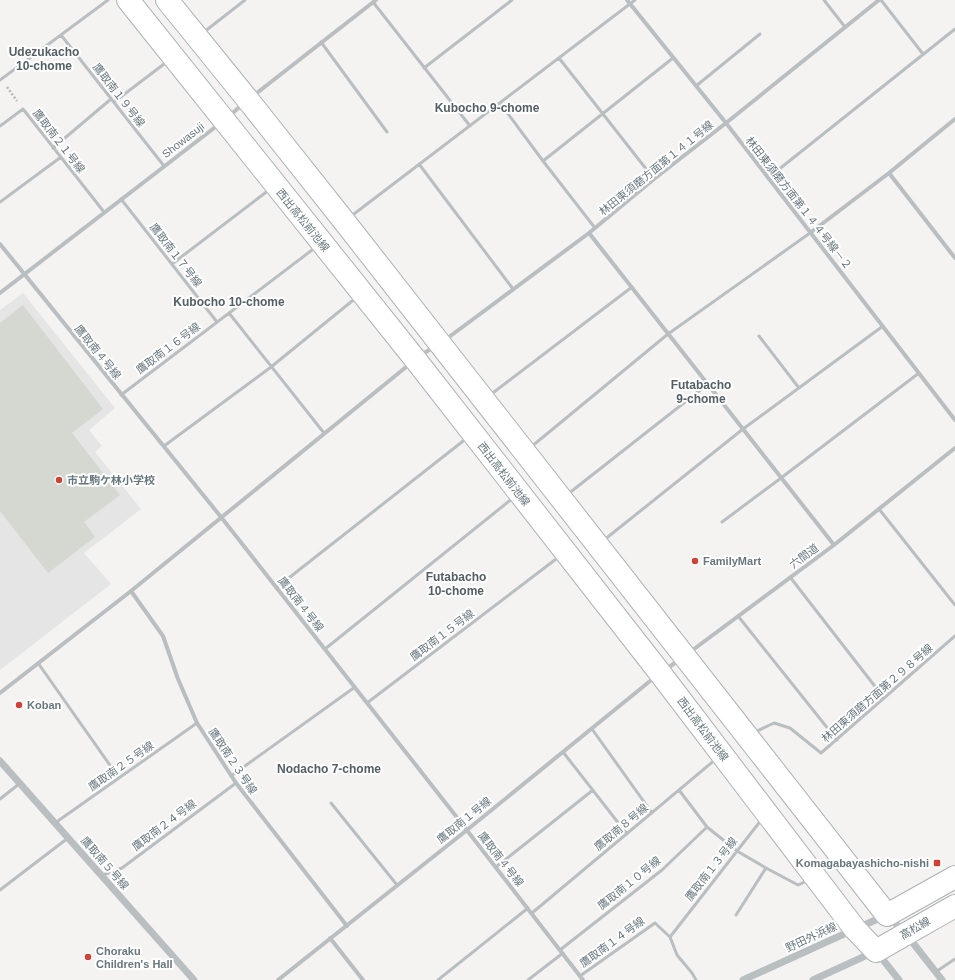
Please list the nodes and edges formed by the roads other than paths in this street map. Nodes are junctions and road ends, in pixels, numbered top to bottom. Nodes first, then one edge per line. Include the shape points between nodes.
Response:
1 (108, 0) edge
2 (128, 0) edge
3 (167, 0) edge
4 (245, 0) edge
5 (512, 0) edge
6 (626, 0) edge
7 (635, 0) edge
8 (824, 0) edge
9 (880, 0) edge
10 (374, 1) edge
11 (630, 4) junction
12 (845, 27) junction
13 (955, 29) edge
14 (760, 34) dead end
15 (61, 36) junction
16 (197, 37) junction
17 (321, 42) junction
18 (923, 54) junction
19 (174, 57) junction
20 (559, 58) junction
21 (673, 58) junction
22 (424, 68) junction
23 (1, 80) edge
24 (696, 86) junction
25 (111, 99) junction
26 (248, 100) junction
27 (114, 102) junction
28 (500, 103) junction
29 (602, 114) junction
30 (955, 119) edge
31 (224, 120) junction
32 (726, 123) junction
33 (0, 126) edge
34 (470, 126) junction
35 (387, 132) dead end
36 (53, 148) junction
37 (61, 157) junction
38 (543, 161) junction
39 (419, 164) junction
40 (164, 166) junction
41 (889, 173) junction
42 (768, 178) junction
43 (654, 179) junction
44 (276, 185) junction
45 (121, 199) junction
46 (0, 202) edge
47 (104, 212) junction
48 (344, 221) junction
49 (595, 228) junction
50 (810, 232) junction
51 (589, 233) junction
52 (321, 242) junction
53 (0, 244) edge
54 (955, 258) edge
55 (172, 264) junction
56 (24, 274) junction
57 (632, 287) junction
58 (513, 289) junction
59 (0, 293) edge
60 (362, 293) junction
61 (229, 313) junction
62 (217, 322) junction
63 (883, 326) junction
64 (668, 334) junction
65 (759, 336) dead end
66 (440, 344) junction
67 (415, 359) junction
68 (271, 366) junction
69 (919, 373) junction
70 (708, 384) junction
71 (799, 388) junction
72 (121, 395) junction
73 (484, 400) junction
74 (955, 420) edge
75 (743, 429) junction
76 (324, 433) junction
77 (473, 434) junction
78 (164, 446) junction
79 (955, 448) edge
80 (525, 452) junction
81 (782, 478) junction
82 (519, 493) junction
83 (562, 499) junction
84 (879, 508) junction
85 (221, 517) junction
86 (722, 522) dead end
87 (598, 545) junction
88 (834, 545) junction
89 (566, 552) junction
90 (790, 577) junction
91 (276, 588) junction
92 (131, 591) junction
93 (955, 605) edge
94 (738, 616) junction
95 (955, 636) edge
96 (324, 649) junction
97 (685, 656) junction
98 (38, 663) junction
99 (660, 673) junction
100 (355, 687) junction
101 (0, 693) edge
102 (884, 698) junction
103 (367, 703) junction
104 (197, 723) junction
105 (592, 729) junction
106 (747, 736) junction
107 (837, 740) junction
108 (563, 752) junction
109 (722, 754) junction
110 (0, 761) edge
111 (231, 776) junction
112 (119, 778) junction
113 (236, 783) junction
114 (20, 784) junction
115 (593, 790) junction
116 (679, 790) junction
117 (0, 799) edge
118 (331, 803) dead end
119 (652, 812) junction
120 (767, 813) junction
121 (55, 823) junction
122 (706, 827) junction
123 (467, 830) junction
124 (626, 834) junction
125 (68, 838) junction
126 (737, 851) junction
127 (496, 867) junction
128 (766, 868) junction
129 (101, 876) junction
130 (955, 877) edge
131 (816, 878) junction
132 (397, 885) junction
133 (0, 890) edge
134 (955, 906) edge
135 (528, 908) junction
136 (532, 913) junction
137 (736, 915) dead end
138 (888, 915) junction
139 (347, 926) junction
140 (855, 929) junction
141 (906, 934) junction
142 (670, 937) junction
143 (330, 938) junction
144 (561, 951) junction
145 (876, 951) junction
146 (955, 959) edge
147 (936, 972) junction
148 (582, 978) edge
149 (194, 980) edge
150 (278, 980) edge
151 (363, 980) edge
152 (438, 980) edge
153 (528, 980) edge
154 (696, 980) edge
155 (743, 980) edge
156 (814, 980) edge
157 (899, 980) edge
158 (942, 980) edge

1 - 15 lane
2 - 19 main road, 西出高松前池線
3 - 16 main road
4 - 16 lane
5 - 22 lane
6 - 11 street, 林田東須磨方面第１４４号線－２
7 - 11 lane
8 - 12 lane
9 - 12 street, 林田東須磨方面第１４１号線
9 - 18 lane
10 - 17 street, Showasuji
10 - 22 lane
11 - 20 lane
11 - 21 street, 林田東須磨方面第１４４号線－２
12 - 32 street, 林田東須磨方面第１４１号線
13 - 18 lane
14 - 24 lane
15 - 23 lane
15 - 25 lane, 鷹取南１９号線
16 - 26 main road
17 - 26 street, Showasuji
17 - 35 lane
18 - 42 lane
19 - 27 lane
19 - 31 main road, 西出高松前池線
20 - 28 lane
20 - 29 lane
21 - 24 street, 林田東須磨方面第１４４号線－２
21 - 29 lane
22 - 34 lane
24 - 32 street, 林田東須磨方面第１４４号線－２
25 - 27 lane, 鷹取南１９号線
25 - 36 lane
26 - 31 street, Showasuji
26 - 48 main road
27 - 40 lane, 鷹取南１９号線
28 - 34 lane
28 - 38 lane
29 - 38 lane
29 - 43 lane
30 - 41 street
31 - 40 street, Showasuji
31 - 44 main road, 西出高松前池線
32 - 42 street, 林田東須磨方面第１４４号線－２
32 - 43 street, 林田東須磨方面第１４１号線
33 - 36 lane, 鷹取南２１号線 via 23,109
34 - 39 lane
36 - 37 lane, 鷹取南２１号線
37 - 46 lane
37 - 47 lane, 鷹取南２１号線
38 - 49 lane
39 - 48 lane
39 - 58 lane
40 - 45 street, Showasuji
41 - 50 street
41 - 54 street
42 - 50 street, 林田東須磨方面第１４４号線－２
43 - 49 street, 林田東須磨方面第１４１号線
44 - 52 main road, 西出高松前池線
44 - 55 lane
45 - 47 street, Showasuji
45 - 55 lane, 鷹取南１７号線
47 - 56 street, Showasuji
48 - 66 main road
49 - 51 street, 林田東須磨方面第１４１号線
50 - 63 street, 林田東須磨方面第１４４号線－２
50 - 64 lane
51 - 57 street
51 - 58 street, 林田東須磨方面第１４１号線
52 - 60 main road, 西出高松前池線
52 - 61 lane, 鷹取南１６号線
53 - 56 street, 鷹取南４号線
55 - 62 lane, 鷹取南１７号線
56 - 59 street, Showasuji
56 - 72 street, 鷹取南４号線
57 - 64 street
57 - 73 lane
58 - 66 street, 林田東須磨方面第１４１号線
60 - 67 main road, 西出高松前池線
60 - 68 lane
61 - 62 lane, 鷹取南１６号線
61 - 68 lane
62 - 72 lane, 鷹取南１６号線
63 - 69 street, 林田東須磨方面第１４４号線－２
63 - 71 lane
64 - 70 street
64 - 80 lane
65 - 71 lane
66 - 67 street, 林田東須磨方面第１４１号線
66 - 73 main road
67 - 76 street, 林田東須磨方面第１４１号線
67 - 77 main road, 西出高松前池線
68 - 76 lane
68 - 78 lane
69 - 74 street, 林田東須磨方面第１４４号線－２
69 - 81 lane
70 - 75 street
70 - 83 lane
71 - 75 lane
72 - 78 street, 鷹取南４号線
73 - 80 main road
75 - 81 street
75 - 87 lane
76 - 85 street, 林田東須磨方面第１４１号線
77 - 82 main road, 西出高松前池線
77 - 91 lane
78 - 85 street, 鷹取南４号線
79 - 84 street, 六間道
80 - 83 main road
81 - 86 lane
81 - 88 street
82 - 89 main road, 西出高松前池線
82 - 96 lane
83 - 87 main road
84 - 88 street, 六間道
84 - 93 lane
85 - 91 street, 鷹取南４号線
85 - 92 street, 林田東須磨方面第１４１号線
87 - 97 main road
88 - 90 street, 六間道
89 - 99 main road, 西出高松前池線
89 - 103 lane, 鷹取南１５号線
90 - 94 street, 六間道
90 - 102 lane
91 - 96 street, 鷹取南４号線
92 - 98 street, 林田東須磨方面第１４１号線
92 - 104 street, 鷹取南２３号線 via 163,636
94 - 97 street, 六間道
94 - 107 lane
95 - 102 lane, 林田東須磨方面第２９８号線
96 - 100 street, 鷹取南４号線
97 - 99 street, 六間道
97 - 106 main road
98 - 101 street, 林田東須磨方面第１４１号線
98 - 112 lane
99 - 105 street, 鷹取南１号線
99 - 109 main road, 西出高松前池線
100 - 103 street, 鷹取南４号線
100 - 111 lane
102 - 107 lane, 林田東須磨方面第２９８号線
103 - 123 street, 鷹取南４号線
104 - 111 street, 鷹取南２３号線
104 - 112 lane, 鷹取南２５号線
105 - 108 street, 鷹取南１号線
105 - 119 lane
106 - 107 lane, 林田東須磨方面第２９８号線 via 774,723 790,728 822,753
106 - 138 main road
108 - 115 lane
108 - 123 street, 鷹取南１号線
109 - 116 lane, 鷹取南８号線
109 - 120 main road, 西出高松前池線
110 - 114 street, 鷹取南５号線
111 - 113 street, 鷹取南２３号線
112 - 121 lane, 鷹取南２５号線
113 - 129 lane, 鷹取南２４号線 via 122,868
113 - 139 street, 鷹取南２３号線
114 - 117 lane
114 - 121 street, 鷹取南５号線
115 - 124 lane
115 - 127 lane
116 - 119 lane, 鷹取南８号線
116 - 122 lane
118 - 132 lane
119 - 124 lane, 鷹取南８号線
120 - 126 lane, 鷹取南１３号線
120 - 131 main road, 西出高松前池線
121 - 125 street, 鷹取南５号線
122 - 126 lane
122 - 144 lane, 鷹取南１０号線 via 662,870
123 - 127 street, 鷹取南４号線
123 - 132 street, 鷹取南１号線
124 - 136 lane, 鷹取南８号線
125 - 129 street, 鷹取南５号線
125 - 133 lane
126 - 128 lane
126 - 142 lane, 鷹取南１３号線
127 - 135 street, 鷹取南４号線
128 - 131 lane via 798,885
128 - 137 lane
129 - 149 street, 鷹取南５号線
130 - 138 main road
131 - 140 main road, 西出高松前池線
132 - 139 street, 鷹取南１号線
134 - 141 main road, 高松線
135 - 136 street, 鷹取南４号線
135 - 152 lane
136 - 144 street, 鷹取南４号線
138 - 140 street, 野田外浜線
138 - 141 street
139 - 143 street, 鷹取南１号線
140 - 145 main road, 西出高松前池線
140 - 155 street, 野田外浜線
141 - 145 main road, 高松線
141 - 147 street
142 - 148 lane, 鷹取南１４号線 via 655,923
142 - 154 lane via 677,955
143 - 150 street, 鷹取南１号線
143 - 151 street
144 - 148 street, 鷹取南４号線
144 - 153 lane, 鷹取南１０号線
145 - 156 street
145 - 157 street
146 - 147 lane
147 - 158 street

